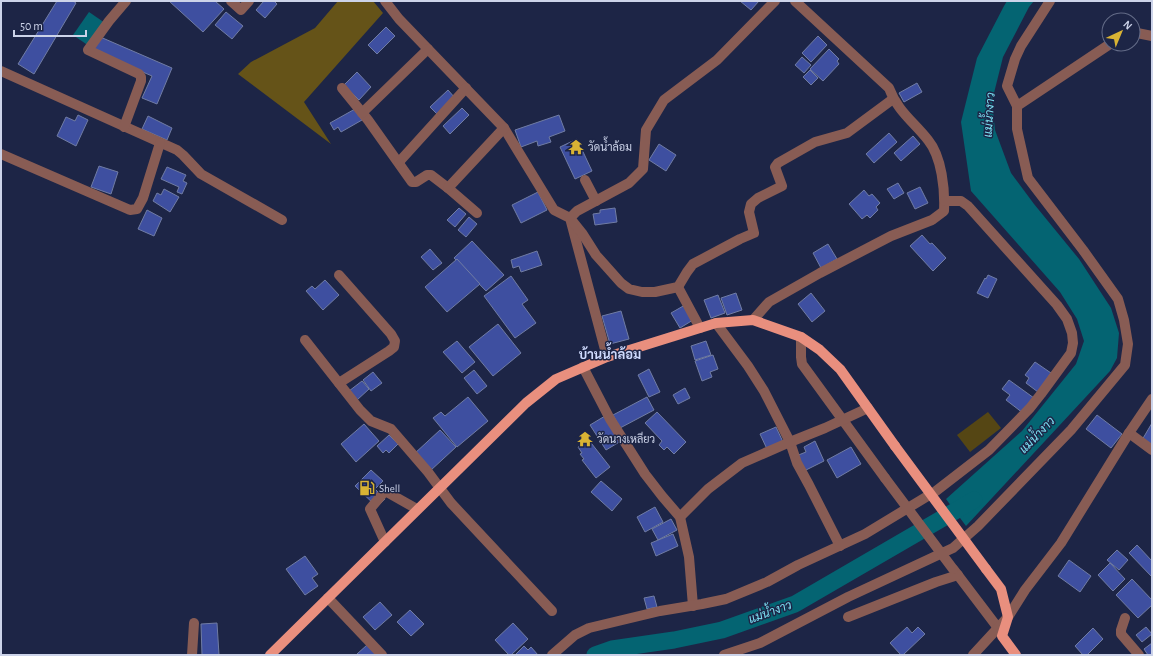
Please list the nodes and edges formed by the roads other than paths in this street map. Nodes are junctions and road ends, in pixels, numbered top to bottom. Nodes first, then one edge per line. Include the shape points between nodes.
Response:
1 (126, 1) edge
2 (231, 1) edge
3 (249, 1) edge
4 (385, 1) edge
5 (774, 1) edge
6 (795, 1) edge
7 (1050, 1) edge
8 (1141, 34) edge
9 (1152, 36) edge
10 (428, 48) junction
11 (1101, 50) edge
12 (1, 71) edge
13 (342, 88) dead end
14 (466, 88) junction
15 (893, 99) junction
16 (1017, 106) junction
17 (362, 113) junction
18 (124, 127) junction
19 (504, 128) junction
20 (160, 143) junction
21 (1, 154) edge
22 (399, 162) junction
23 (585, 180) dead end
24 (448, 188) junction
25 (596, 201) junction
26 (945, 201) junction
27 (477, 213) dead end
28 (570, 218) junction
29 (282, 220) dead end
30 (339, 275) dead end
31 (678, 287) junction
32 (753, 320) junction
33 (716, 324) junction
34 (700, 328) junction
35 (801, 337) junction
36 (305, 340) dead end
37 (607, 357) junction
38 (583, 367) junction
39 (339, 383) junction
40 (1152, 399) edge
41 (868, 408) junction
42 (843, 420) junction
43 (1129, 434) junction
44 (790, 442) junction
45 (1152, 450) edge
46 (440, 488) junction
47 (418, 509) junction
48 (680, 517) junction
49 (385, 542) junction
50 (840, 546) junction
51 (955, 572) junction
52 (328, 598) junction
53 (693, 606) junction
54 (552, 611) dead end
55 (848, 616) dead end
56 (1008, 617) junction
57 (1124, 618) dead end
58 (194, 622) dead end
59 (998, 628) junction
60 (192, 655) edge
61 (270, 655) edge
62 (382, 655) edge
63 (552, 655) edge
64 (724, 655) edge
65 (973, 655) edge
66 (1016, 655) edge
67 (1139, 655) edge

1 - 18 street via 88,50 141,76
2 - 3 street via 241,10
4 - 10 street
5 - 25 street via 718,60 664,100 646,130 642,169 629,183
6 - 15 street via 889,88
7 - 16 street via 1015,59 1007,86
8 - 9 street
10 - 14 street
10 - 17 street
11 - 16 street
12 - 18 street
13 - 17 street
14 - 19 street
14 - 22 street
15 - 26 street via 933,147 940,167
15 - 31 street via 847,133 815,142 778,163 775,166 782,186 750,204 749,212 754,233 693,264
16 - 64 street via 1017,128 1028,178 1118,299 1128,344 1125,365 1071,430 978,526 953,548 848,597 760,643
17 - 22 street
18 - 20 street
19 - 24 street
19 - 28 street via 554,210
20 - 21 street via 143,198 137,209 130,210
20 - 29 street via 177,150 201,174
22 - 24 street via 414,182 431,174
23 - 25 street
24 - 27 street
25 - 28 street via 577,211
26 - 32 street via 944,211 932,220 891,236 820,273 769,302
26 - 50 street via 961,201 968,206 1057,305 1068,319 1073,343 1071,353 1030,408 989,450 936,491
28 - 31 street via 596,255 629,289 655,292
28 - 37 street
30 - 39 street via 395,341 394,347 389,351
31 - 34 street
32 - 33 main road
32 - 35 main road
33 - 34 main road
33 - 44 street via 764,391
34 - 37 main road
35 - 41 main road via 820,350 840,370
35 - 42 street via 802,364
36 - 39 street
37 - 38 main road
38 - 46 main road via 556,379 526,403
38 - 48 street via 610,419 644,474
39 - 46 street via 371,421 391,429
40 - 43 street
41 - 42 street
41 - 56 main road, bridge via 1001,589
42 - 44 street
42 - 51 street, bridge
43 - 45 street
43 - 56 street via 1061,543
44 - 48 street via 742,463 708,489
44 - 50 street via 797,463
46 - 47 main road
46 - 54 street via 451,504
47 - 49 main road
47 - 49 street via 385,491 370,508
48 - 53 street via 689,557
49 - 52 main road
50 - 53 street via 726,599
51 - 55 street via 936,582
51 - 59 street
52 - 61 main road
52 - 62 street
53 - 63 street via 589,628 575,635
56 - 59 street
56 - 66 main road via 1002,636
57 - 67 street via 1121,634
58 - 60 street
59 - 65 street

